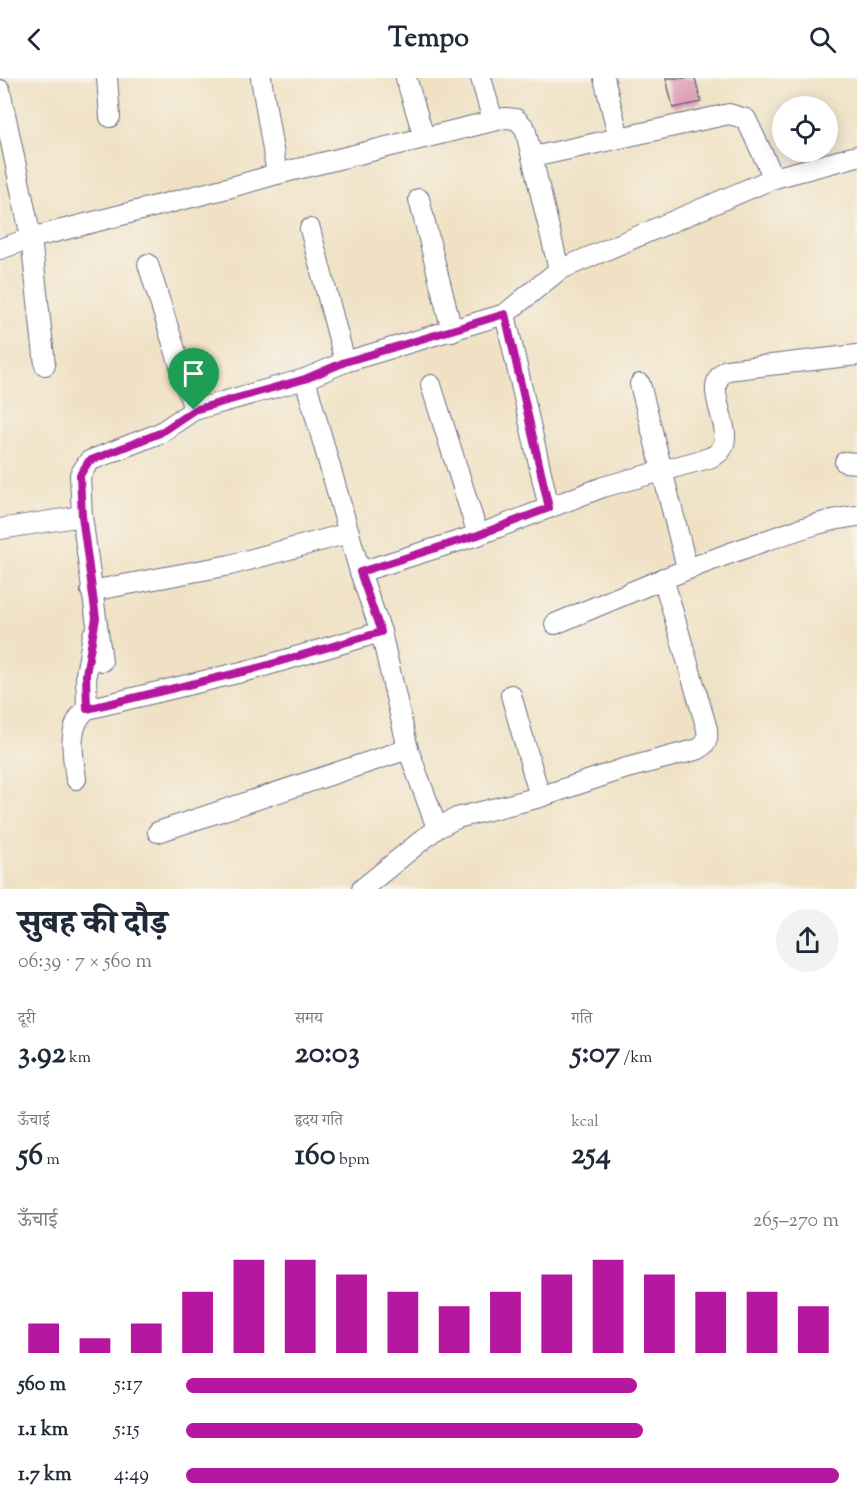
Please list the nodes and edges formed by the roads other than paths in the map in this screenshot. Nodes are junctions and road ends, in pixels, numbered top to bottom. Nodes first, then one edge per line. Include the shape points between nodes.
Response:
1 (107, 78) edge
2 (261, 78) edge
3 (406, 78) edge
4 (481, 78) edge
5 (604, 78) edge
6 (0, 90) edge
7 (110, 117) dead end
8 (493, 120) junction
9 (424, 137) junction
10 (620, 138) junction
11 (857, 156) edge
12 (533, 157) junction
13 (277, 174) junction
14 (774, 178) junction
15 (419, 199) dead end
16 (310, 229) dead end
17 (31, 238) junction
18 (0, 249) edge
19 (148, 264) dead end
20 (560, 270) junction
21 (505, 314) junction
22 (452, 331) junction
23 (857, 356) edge
24 (345, 362) junction
25 (45, 365) dead end
26 (305, 379) junction
27 (640, 384) dead end
28 (431, 385) dead end
29 (194, 410) junction
30 (663, 470) junction
31 (549, 508) junction
32 (82, 516) junction
33 (857, 516) edge
34 (0, 529) edge
35 (349, 533) junction
36 (478, 535) junction
37 (687, 568) junction
38 (360, 572) junction
39 (663, 578) junction
40 (92, 591) junction
41 (96, 618) junction
42 (555, 624) dead end
43 (381, 632) junction
44 (102, 661) dead end
45 (511, 695) dead end
46 (87, 709) junction
47 (408, 748) junction
48 (76, 779) dead end
49 (540, 797) junction
50 (437, 828) junction
51 (158, 832) dead end
52 (362, 889) edge

1 - 7 street
2 - 13 street
3 - 9 street
4 - 8 street
5 - 10 street
6 - 17 street
8 - 9 street
8 - 12 street via 516,119 525,128
9 - 13 street
10 - 12 street
10 - 14 street via 738,115 746,119
11 - 14 street
12 - 20 street
13 - 17 street
14 - 20 street
15 - 22 street
16 - 24 street
17 - 18 street
17 - 25 street
19 - 29 street
20 - 21 street
21 - 22 street
21 - 31 street
22 - 24 street
23 - 30 street via 726,370 715,385 725,441 720,452
24 - 26 street
26 - 29 street
26 - 35 street
27 - 30 street
28 - 36 street
29 - 32 street via 160,433 89,461 80,475
30 - 31 street
30 - 37 street
31 - 36 street
32 - 34 street
32 - 40 street
33 - 37 street via 790,532
35 - 38 street
35 - 40 street via 230,565
36 - 38 street
37 - 39 street
38 - 43 street
39 - 42 street
39 - 49 street via 707,729 706,744
40 - 41 street
41 - 44 street
41 - 46 street via 86,674
43 - 46 street via 254,669
43 - 47 street
45 - 49 street
46 - 48 street via 81,714 71,744
47 - 50 street
47 - 51 street
49 - 50 street via 457,818
50 - 52 street

